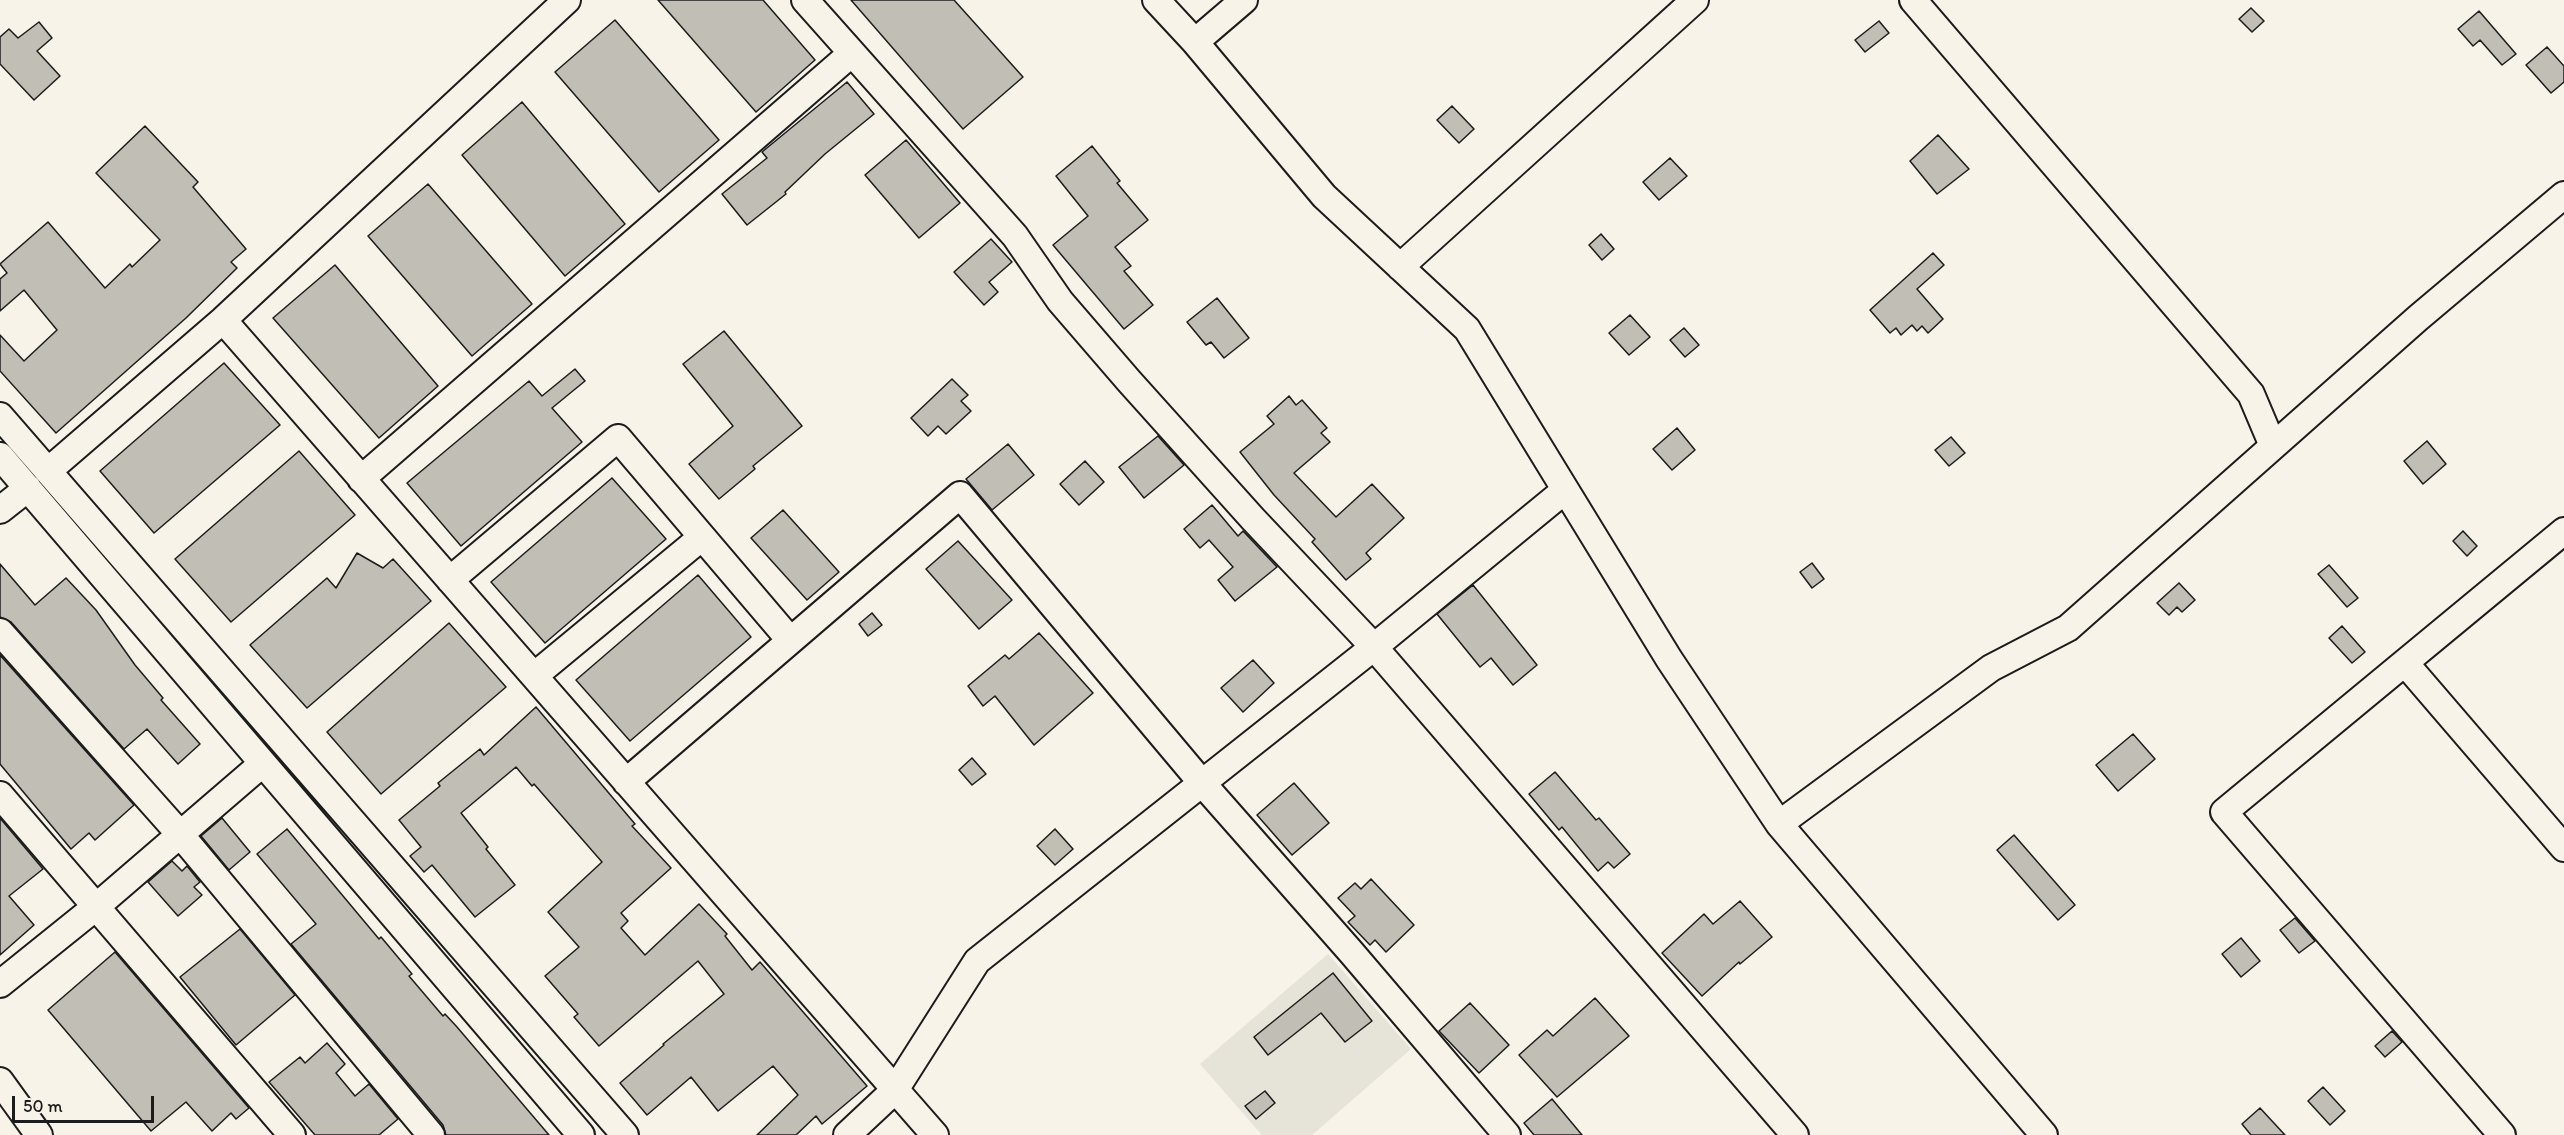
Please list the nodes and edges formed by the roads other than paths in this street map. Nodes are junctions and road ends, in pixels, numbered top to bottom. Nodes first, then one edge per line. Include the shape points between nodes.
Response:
1 (567, 0) edge
2 (805, 0) edge
3 (1156, 0) edge
4 (1244, 0) edge
5 (1695, 0) edge
6 (1912, 0) edge
7 (1195, 42) junction
8 (852, 53) junction
9 (2564, 195) edge
10 (1400, 267) junction
11 (223, 320) junction
12 (0, 416) edge
13 (2273, 446) junction
14 (0, 456) edge
15 (48, 471) junction
16 (361, 479) junction
17 (28, 488) junction
18 (1564, 491) junction
19 (0, 510) edge
20 (2564, 531) edge
21 (702, 537) junction
22 (450, 580) junction
23 (0, 632) edge
24 (790, 640) junction
25 (1374, 647) junction
26 (2404, 663) junction
27 (534, 676) junction
28 (262, 764) junction
29 (626, 782) junction
30 (1202, 783) junction
31 (0, 795) edge
32 (1779, 824) junction
33 (179, 833) junction
34 (2564, 848) edge
35 (97, 906) junction
36 (0, 984) edge
37 (0, 1081) edge
38 (896, 1090) junction
39 (1499, 1132) edge
40 (39, 1135) edge
41 (292, 1135) edge
42 (431, 1135) edge
43 (581, 1135) edge
44 (625, 1135) edge
45 (847, 1135) edge
46 (935, 1135) edge
47 (1795, 1135) edge
48 (2044, 1135) edge
49 (2502, 1135) edge

1 - 11 street
2 - 8 street
3 - 7 street
4 - 7 street
5 - 10 street
6 - 13 street via 2251,394
7 - 10 street via 1324,196
8 - 16 street
8 - 25 street via 1015,236 1060,301 1129,381
9 - 13 street
10 - 18 street via 1467,329
11 - 15 street
11 - 16 street
12 - 15 street
13 - 32 street via 2068,628 1992,668
14 - 17 street
15 - 44 street
16 - 22 street
17 - 19 street
17 - 28 street
18 - 25 street
18 - 32 street
20 - 26 street
21 - 22 street via 618,438
21 - 24 street
21 - 27 street
22 - 27 street
23 - 33 street
24 - 29 street
24 - 30 street via 960,495
25 - 30 street
25 - 47 street
26 - 34 street
26 - 49 street via 2224,812
27 - 29 street
28 - 33 street
28 - 43 street
29 - 38 street
30 - 38 street via 977,961
30 - 39 street via 1351,952
31 - 35 street
32 - 48 street
33 - 35 street
33 - 42 street
35 - 36 street
35 - 41 street
37 - 40 street
38 - 45 street
38 - 46 street

